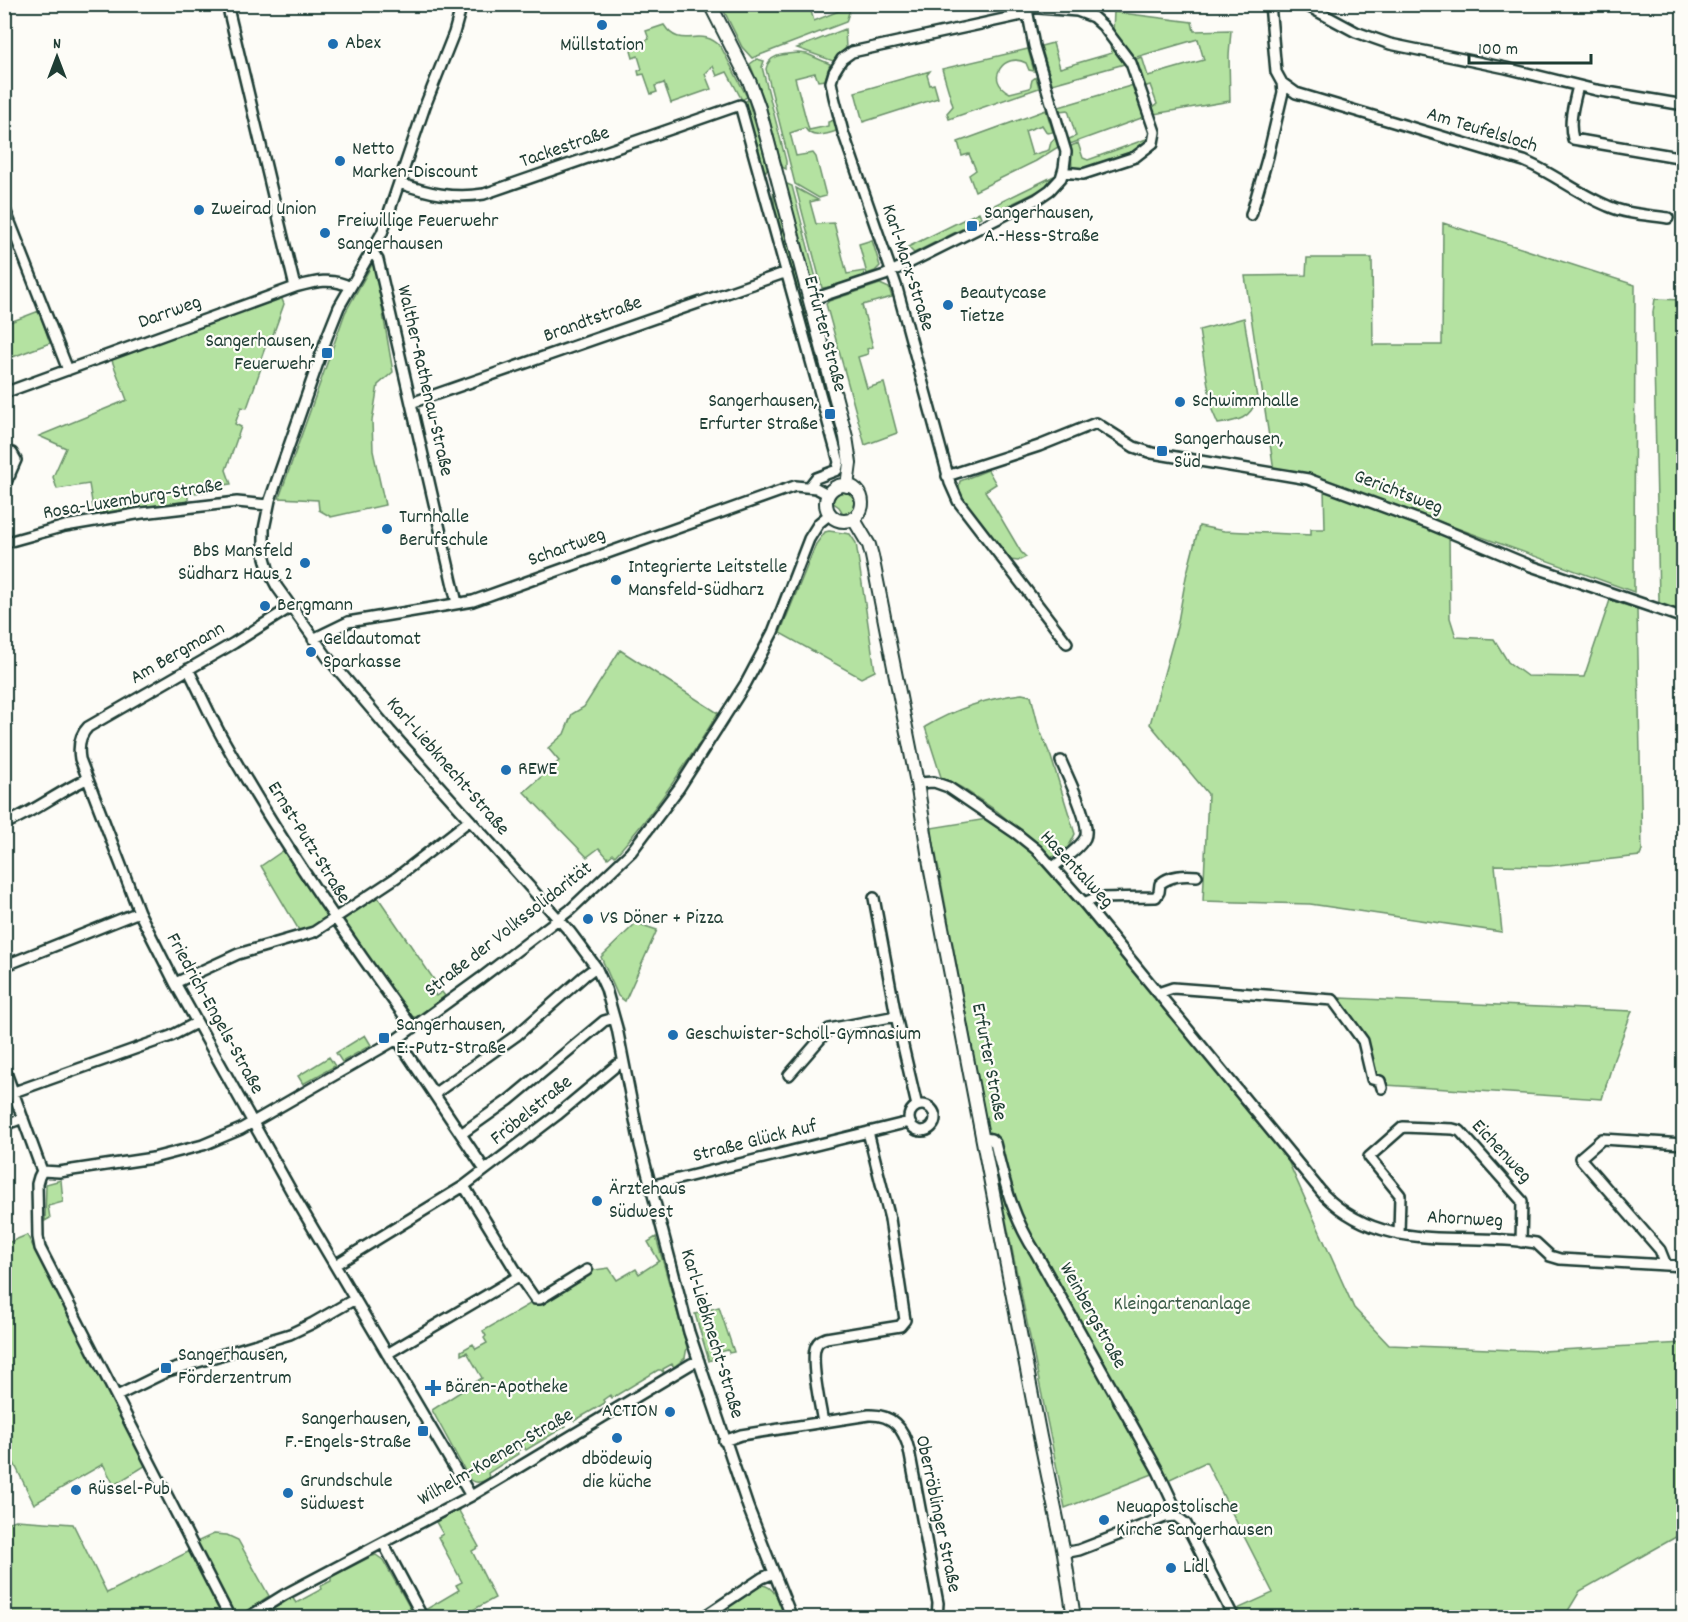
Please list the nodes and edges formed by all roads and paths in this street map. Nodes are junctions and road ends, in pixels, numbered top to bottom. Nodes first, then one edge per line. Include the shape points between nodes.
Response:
1 (227, 4) edge
2 (462, 4) edge
3 (710, 4) edge
4 (1270, 4) edge
5 (1304, 4) edge
6 (1026, 8) edge
7 (1282, 83) junction
8 (1578, 86) junction
9 (740, 105) joint
10 (1683, 105) edge
11 (1683, 158) edge
12 (776, 171) junction
13 (1063, 172) junction
14 (760, 176) junction
15 (399, 183) junction
16 (4, 207) edge
17 (1251, 214) dead end
18 (1668, 218) dead end
19 (372, 251) junction
20 (787, 272) junction
21 (892, 272) junction
22 (295, 287) junction
23 (350, 287) junction
24 (810, 300) junction
25 (68, 370) junction
26 (4, 393) edge
27 (411, 403) junction
28 (4, 455) edge
29 (4, 463) edge
30 (10, 475) junction
31 (947, 476) junction
32 (847, 486) junction
33 (4, 487) edge
34 (810, 487) junction
35 (829, 495) junction
36 (268, 505) junction
37 (830, 514) junction
38 (853, 518) junction
39 (4, 543) edge
40 (457, 603) junction
41 (291, 608) junction
42 (1683, 618) edge
43 (313, 639) junction
44 (1067, 643) dead end
45 (188, 669) junction
46 (83, 732) joint
47 (1061, 761) dead end
48 (87, 780) junction
49 (917, 783) junction
50 (470, 820) junction
51 (4, 824) edge
52 (1053, 867) junction
53 (1197, 876) dead end
54 (874, 898) dead end
55 (1084, 903) junction
56 (139, 912) junction
57 (334, 918) junction
58 (558, 919) junction
59 (4, 966) edge
60 (596, 967) junction
61 (175, 983) junction
62 (1158, 993) junction
63 (896, 1016) junction
64 (614, 1018) junction
65 (196, 1023) junction
66 (413, 1028) junction
67 (397, 1039) junction
68 (622, 1063) junction
69 (4, 1067) edge
70 (789, 1076) dead end
71 (1382, 1088) dead end
72 (14, 1092) junction
73 (434, 1094) junction
74 (917, 1106) junction
75 (23, 1118) junction
76 (909, 1122) junction
77 (253, 1123) junction
78 (4, 1125) edge
79 (868, 1132) junction
80 (461, 1134) junction
81 (983, 1138) junction
82 (1683, 1144) edge
83 (1288, 1150) joint
84 (485, 1170) junction
85 (42, 1171) junction
86 (464, 1186) junction
87 (650, 1186) junction
88 (1398, 1234) junction
89 (1521, 1242) junction
90 (335, 1265) junction
91 (1666, 1265) junction
92 (1683, 1266) edge
93 (587, 1270) dead end
94 (519, 1276) junction
95 (355, 1299) junction
96 (387, 1354) junction
97 (699, 1361) junction
98 (117, 1396) junction
99 (823, 1422) junction
100 (724, 1441) junction
101 (471, 1496) junction
102 (1176, 1516) junction
103 (383, 1543) junction
104 (1064, 1553) junction
105 (774, 1573) junction
106 (230, 1617) edge
107 (247, 1617) edge
108 (423, 1617) edge
109 (702, 1617) edge
110 (792, 1617) edge
111 (937, 1617) edge
112 (1074, 1617) edge
113 (1234, 1617) edge

1 - 22 street
2 - 15 street
3 - 12 main road, Erfurter Straße via 754,92
4 - 7 street via 1276,72
5 - 8 street via 1390,45
6 - 13 street via 1065,146
6 - 13 street, Karl-Marx-Straße via 1077,11 1103,26 1131,63 1155,132 1153,143 1135,157 1083,174
6 - 21 street, Karl-Marx-Straße via 856,51 836,66 831,86 843,132
7 - 17 street via 1268,156
7 - 18 street, Am Teufelsloch via 1296,93 1524,161 1607,206
8 - 10 street
8 - 11 street via 1571,121 1573,139
9 - 14 street, Erfurter Straße
9 - 15 street, Tackestraße via 484,194 430,194
12 - 14 street
12 - 24 main road, Erfurter Straße
13 - 21 street via 1042,197
14 - 20 street, Erfurter Straße
15 - 19 street
16 - 25 street
19 - 23 street, Karl-Liebknecht-Straße
19 - 27 street, Walther-Rathenau-Straße via 378,258
20 - 27 street, Brandtstraße
20 - 34 street, Erfurter Straße via 839,462 837,470 816,478
21 - 24 street
21 - 31 street, Karl-Marx-Straße
22 - 23 street, Darrweg via 325,281
22 - 25 street, Darrweg
23 - 36 street, Karl-Liebknecht-Straße via 331,327
24 - 32 main road, Erfurter Straße via 848,444
25 - 26 street, Darrweg
27 - 40 street, Walther-Rathenau-Straße
28 - 30 street via 16,457
29 - 30 street
30 - 33 street
31 - 42 street, Gerichtsweg via 1039,447 1096,423 1134,447 1152,453 1308,479 1424,521 1531,566
31 - 44 street, Karl-Marx-Straße via 958,501
32 - 35 main road via 838,487
32 - 38 main road via 855,489 862,500
34 - 35 street
34 - 40 street, Schartweg via 795,486
35 - 37 main road
36 - 39 street, Rosa-Luxemburg-Straße via 232,502 142,513 65,526
36 - 41 street, Karl-Liebknecht-Straße via 266,560 274,584
37 - 38 main road via 841,520
37 - 58 street, Straße der Volkssolidarität via 809,539 773,632 746,682 679,788 631,852
38 - 49 main road, Erfurter Straße via 870,550
40 - 43 street, Schartweg via 348,622
41 - 43 street, Karl-Liebknecht-Straße
41 - 45 street, Am Bergmann
43 - 50 street, Karl-Liebknecht-Straße
45 - 46 street, Am Bergmann
45 - 57 street, Ernst-Putz-Straße via 222,738
46 - 48 street, Friedrich-Engels-Straße via 78,745
47 - 52 street via 1087,832 1082,842
48 - 51 street
48 - 56 street, Friedrich-Engels-Straße
49 - 52 street, Hasentalweg via 934,782 954,791 1017,834
49 - 81 main road, Erfurter Straße
50 - 57 street via 405,871
50 - 58 street, Karl-Liebknecht-Straße
52 - 55 street, Hasentalweg
53 - 55 street via 1163,881 1156,897 1096,898
54 - 63 street
55 - 62 street, Hasentalweg
56 - 59 street
56 - 61 street, Friedrich-Engels-Straße
57 - 61 street via 311,934 238,954
57 - 66 street, Ernst-Putz-Straße
58 - 60 street, Karl-Liebknecht-Straße
58 - 66 street, Straße der Volkssolidarität
60 - 64 street, Karl-Liebknecht-Straße
60 - 73 street via 517,1035
61 - 65 street, Friedrich-Engels-Straße
62 - 71 street via 1173,988 1333,1000 1363,1041 1372,1079 1380,1081
62 - 83 street, Hasentalweg
63 - 70 street via 829,1029
63 - 74 street
64 - 68 street, Karl-Liebknecht-Straße
64 - 80 street via 604,1021
65 - 72 street via 171,1036
65 - 77 street, Friedrich-Engels-Straße
66 - 67 street, Straße der Volkssolidarität
67 - 73 street
67 - 77 street, Straße der Volkssolidarität
68 - 84 street, Fröbelstraße
68 - 87 street, Karl-Liebknecht-Straße
69 - 72 street
72 - 75 street
73 - 80 street
74 - 76 street via 910,1112
74 - 76 street, Straße Glück Auf via 932,1109 936,1115 934,1125 922,1132
75 - 78 street
75 - 85 street
76 - 79 street, Straße Glück Auf
77 - 85 street, Straße der Volkssolidarität via 203,1145 153,1158
77 - 90 street, Friedrich-Engels-Straße
79 - 87 street, Straße Glück Auf
79 - 99 street via 890,1218 903,1324 818,1342 814,1359
80 - 84 street
81 - 102 street, Weinbergstraße via 995,1143 1019,1227 1158,1471
81 - 104 main road, Erfurter Straße
82 - 91 street via 1602,1139 1580,1158 1660,1250
83 - 88 street, Ahornweg via 1341,1210 1373,1228
84 - 86 street, Fröbelstraße
85 - 98 street via 37,1184 39,1245
86 - 90 street, Fröbelstraße
86 - 94 street
87 - 97 street, Karl-Liebknecht-Straße
88 - 89 street, Ahornweg
88 - 89 street, Eichenweg via 1400,1195 1369,1157 1403,1127 1453,1129 1460,1131 1522,1201
89 - 91 street, Ahornweg via 1539,1244 1550,1256 1560,1259
90 - 95 street, Friedrich-Engels-Straße
91 - 92 street, Ahornweg
93 - 94 street via 540,1299 535,1299
94 - 96 street
95 - 96 street, Friedrich-Engels-Straße
95 - 98 street via 290,1334 168,1371
96 - 101 street, Friedrich-Engels-Straße
97 - 100 street, Karl-Liebknecht-Straße
97 - 101 street, Wilhelm-Koenen-Straße
98 - 106 street
99 - 100 street, Oberröblinger Straße
99 - 111 street, Oberröblinger Straße via 877,1415 892,1420 904,1433 937,1596
100 - 105 street, Karl-Liebknecht-Straße
101 - 103 street, Wilhelm-Koenen-Straße
102 - 104 street
102 - 113 street, Weinbergstraße via 1185,1524
103 - 107 street, Wilhelm-Koenen-Straße
103 - 108 street
104 - 112 main road, Erfurter Straße
105 - 109 street
105 - 110 street, Karl-Liebknecht-Straße

